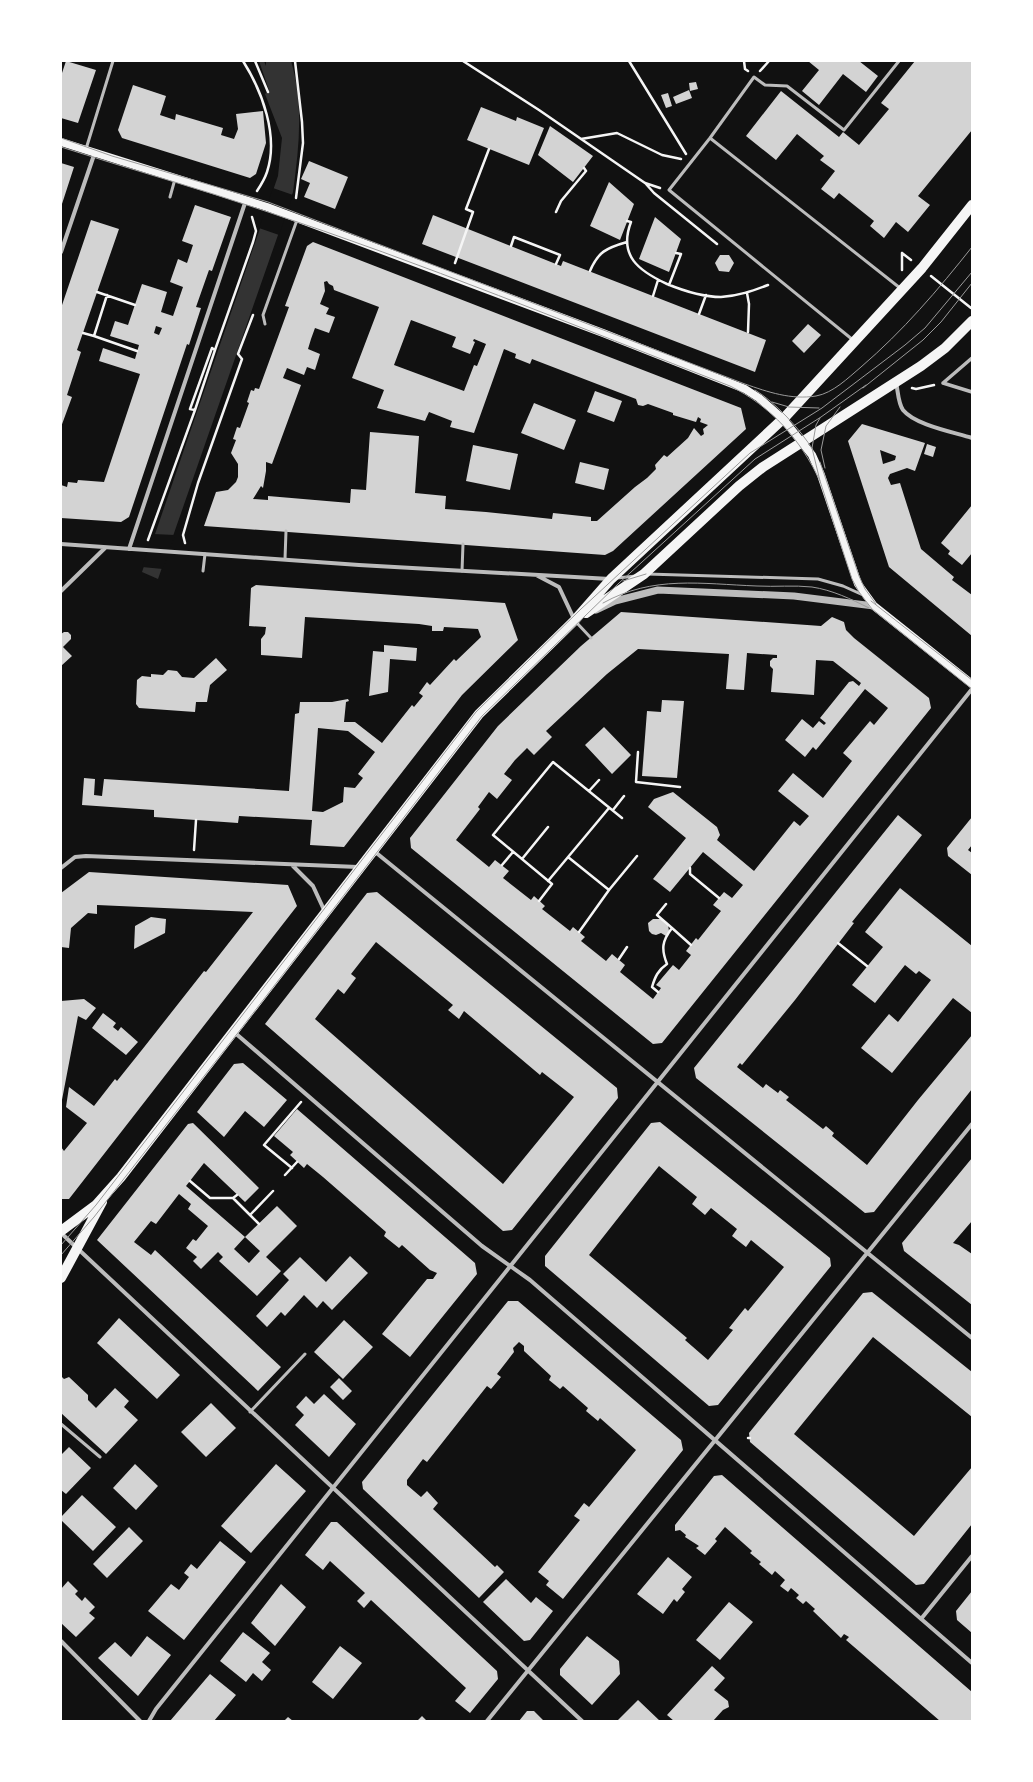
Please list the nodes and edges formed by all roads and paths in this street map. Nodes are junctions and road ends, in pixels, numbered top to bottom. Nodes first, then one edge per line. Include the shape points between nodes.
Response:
1 (112, 61) edge
2 (243, 61) edge
3 (255, 61) edge
4 (295, 61) edge
5 (463, 61) edge
6 (629, 61) edge
7 (899, 61) edge
8 (268, 92) dead end
9 (710, 138) junction
10 (581, 139) junction
11 (61, 142) edge
12 (86, 149) junction
13 (489, 149) dead end
14 (95, 152) junction
15 (691, 162) junction
16 (584, 168) dead end
17 (175, 177) junction
18 (669, 190) junction
19 (257, 191) dead end
20 (170, 197) dead end
21 (296, 198) dead end
22 (246, 200) junction
23 (972, 205) edge
24 (250, 212) dead end
25 (556, 212) dead end
26 (298, 218) junction
27 (627, 221) dead end
28 (626, 242) junction
29 (511, 246) dead end
30 (61, 252) edge
31 (676, 253) dead end
32 (455, 263) dead end
33 (556, 264) dead end
34 (590, 271) dead end
35 (931, 276) dead end
36 (658, 280) junction
37 (669, 284) junction
38 (768, 285) dead end
39 (902, 290) junction
40 (97, 292) dead end
41 (747, 293) junction
42 (107, 295) junction
43 (706, 295) junction
44 (653, 296) dead end
45 (135, 305) dead end
46 (971, 308) edge
47 (699, 314) dead end
48 (972, 321) edge
49 (265, 324) dead end
50 (748, 332) dead end
51 (83, 333) dead end
52 (94, 336) junction
53 (855, 341) junction
54 (216, 350) junction
55 (137, 351) dead end
56 (972, 358) edge
57 (242, 359) dead end
58 (896, 382) junction
59 (943, 383) junction
60 (972, 392) edge
61 (195, 410) junction
62 (783, 419) junction
63 (972, 438) edge
64 (803, 441) junction
65 (286, 531) dead end
66 (61, 544) edge
67 (462, 544) dead end
68 (105, 548) junction
69 (129, 549) junction
70 (146, 550) junction
71 (186, 553) junction
72 (205, 554) junction
73 (285, 559) junction
74 (203, 571) dead end
75 (462, 571) junction
76 (645, 574) junction
77 (535, 575) junction
78 (611, 579) junction
79 (61, 591) edge
80 (867, 598) junction
81 (874, 606) junction
82 (574, 621) junction
83 (591, 638) dead end
84 (972, 684) edge
85 (972, 689) edge
86 (638, 752) dead end
87 (599, 780) dead end
88 (680, 787) dead end
89 (589, 792) junction
90 (624, 796) dead end
91 (609, 808) junction
92 (613, 810) junction
93 (622, 818) dead end
94 (196, 820) dead end
95 (548, 827) dead end
96 (195, 838) dead end
97 (374, 851) junction
98 (513, 852) junction
99 (637, 856) dead end
100 (568, 857) junction
101 (522, 859) junction
102 (292, 866) junction
103 (502, 866) dead end
104 (361, 867) junction
105 (61, 868) edge
106 (690, 868) dead end
107 (548, 881) junction
108 (609, 890) junction
109 (719, 898) dead end
110 (539, 901) dead end
111 (666, 904) dead end
112 (325, 913) junction
113 (672, 928) junction
114 (579, 932) dead end
115 (838, 943) dead end
116 (691, 945) dead end
117 (627, 948) dead end
118 (618, 960) dead end
119 (867, 966) dead end
120 (658, 992) dead end
121 (234, 1032) junction
122 (657, 1082) junction
123 (308, 1095) junction
124 (972, 1124) edge
125 (297, 1162) dead end
126 (292, 1168) junction
127 (285, 1175) dead end
128 (190, 1181) dead end
129 (273, 1191) dead end
130 (237, 1194) dead end
131 (106, 1195) junction
132 (233, 1198) junction
133 (250, 1214) junction
134 (259, 1224) dead end
135 (61, 1232) edge
136 (74, 1246) junction
137 (869, 1253) junction
138 (510, 1265) junction
139 (61, 1278) edge
140 (972, 1338) edge
141 (305, 1354) dead end
142 (250, 1412) junction
143 (61, 1424) edge
144 (716, 1441) junction
145 (100, 1457) dead end
146 (332, 1488) junction
147 (972, 1556) edge
148 (921, 1619) junction
149 (61, 1641) edge
150 (972, 1663) edge
151 (528, 1670) junction
152 (140, 1721) edge
153 (149, 1721) edge
154 (487, 1721) edge
155 (582, 1721) edge

1 - 12 lane
2 - 19 path via 266,110 271,145 267,171
3 - 8 path
4 - 21 path via 300,88 302,129
5 - 10 path
6 - 15 path
7 - 9 lane via 844,130 787,86 765,85 754,77
9 - 15 lane
9 - 39 lane
10 - 15 path via 617,134 662,155
10 - 18 path via 645,183
11 - 12 main road
12 - 14 main road
13 - 32 path via 466,210 473,212
14 - 17 main road
14 - 30 street
15 - 18 lane
16 - 25 path via 586,171 561,201
17 - 20 lane
17 - 22 main road
18 - 53 lane
22 - 26 main road
22 - 69 street
23 - 39 main road
24 - 54 path via 256,231
26 - 49 lane via 263,315
26 - 62 main road via 732,382 759,398
27 - 28 path via 631,222
28 - 34 path via 603,251 596,258
28 - 36 path via 639,269
29 - 33 path via 514,237 560,255
31 - 37 path via 681,254
35 - 46 path
36 - 37 path
36 - 44 path
37 - 43 path
38 - 41 path
39 - 53 main road
40 - 42 path
41 - 43 path via 721,297
41 - 50 path
42 - 45 path
42 - 52 path
43 - 47 path
48 - 58 main road via 944,348
51 - 52 path
52 - 55 path
53 - 62 main road
54 - 61 path
54 - 61 path via 212,348 190,409
56 - 59 street
57 - 71 path via 192,503 183,535
58 - 59 path via 916,389
58 - 63 street via 902,409 911,417
58 - 64 main road
59 - 60 street
61 - 70 path
62 - 64 main road
62 - 78 main road
64 - 76 main road via 739,486
64 - 80 main road via 821,475 858,584
65 - 73 lane
66 - 68 street
67 - 75 lane
68 - 69 street
68 - 79 street
69 - 70 street
70 - 71 street
71 - 72 street
72 - 73 street
72 - 74 lane
73 - 75 street
75 - 77 street
76 - 78 lane
76 - 80 lane via 818,579 843,586
76 - 82 main road
77 - 78 street
77 - 82 street via 559,587
78 - 82 main road
80 - 81 main road
81 - 82 street via 794,596 658,590 615,601
81 - 84 main road
82 - 83 lane
82 - 97 main road via 479,714
85 - 122 street
86 - 88 path via 636,782
87 - 89 path
89 - 91 path
89 - 98 path via 554,762 493,836
90 - 92 path
91 - 92 path
91 - 100 path
92 - 93 path
94 - 96 path
95 - 101 path
97 - 104 main road
97 - 122 street
98 - 101 path
98 - 103 path
99 - 108 path
100 - 107 path
100 - 108 path
101 - 107 path
102 - 104 street
102 - 105 street via 86,856 75,858
102 - 112 street via 312,886
104 - 112 main road
106 - 109 path via 690,874
107 - 110 path via 552,884
108 - 114 path
111 - 113 path via 657,915
112 - 121 main road
113 - 116 path
113 - 120 path via 662,942 662,953 667,964 654,978 652,987
115 - 119 path
117 - 118 path
121 - 123 street
121 - 131 main road
122 - 137 street
122 - 138 street
123 - 126 path via 264,1145
123 - 138 street via 482,1246
124 - 137 street
125 - 126 path
126 - 127 path
128 - 132 path via 210,1198
129 - 133 path
130 - 132 path
131 - 135 main road
131 - 136 main road
132 - 133 path
133 - 134 path
135 - 136 street
136 - 139 main road
136 - 142 street
137 - 140 street
137 - 144 street
138 - 144 street
138 - 146 street
141 - 142 lane
142 - 146 street
143 - 145 lane
144 - 148 street
144 - 151 street
146 - 151 street
146 - 153 street
147 - 148 street
148 - 150 street
149 - 152 street
151 - 154 street
151 - 155 street

